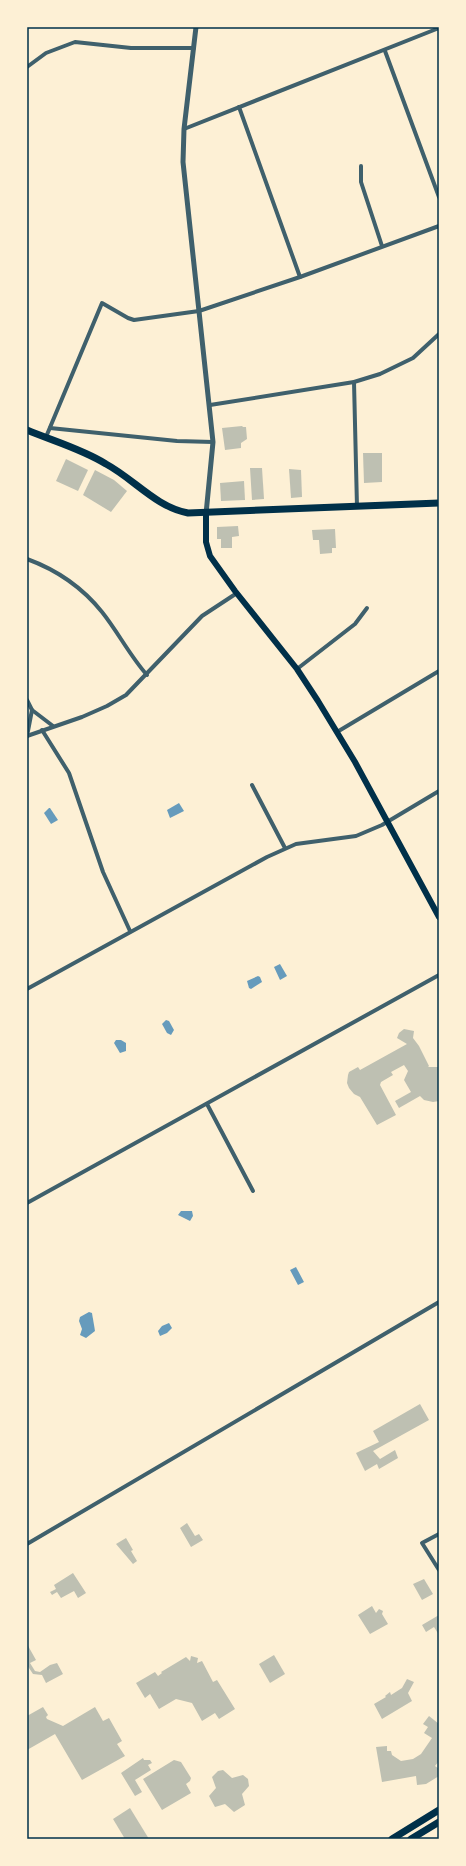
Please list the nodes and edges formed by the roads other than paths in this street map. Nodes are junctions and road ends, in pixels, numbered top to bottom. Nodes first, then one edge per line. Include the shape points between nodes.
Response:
1 (196, 27) edge
2 (439, 28) edge
3 (194, 48) junction
4 (385, 50) junction
5 (27, 67) edge
6 (239, 107) junction
7 (184, 128) junction
8 (362, 166) dead end
9 (439, 197) edge
10 (439, 226) edge
11 (382, 246) junction
12 (300, 277) junction
13 (199, 311) junction
14 (439, 334) edge
15 (354, 382) junction
16 (210, 405) junction
17 (50, 428) junction
18 (27, 430) edge
19 (46, 437) junction
20 (213, 442) junction
21 (439, 503) edge
22 (357, 507) junction
23 (206, 514) junction
24 (27, 559) edge
25 (237, 593) junction
26 (367, 608) dead end
27 (297, 669) junction
28 (439, 671) edge
29 (147, 675) junction
30 (27, 700) edge
31 (32, 710) junction
32 (53, 726) junction
33 (42, 730) junction
34 (338, 732) junction
35 (27, 736) edge
36 (252, 785) dead end
37 (439, 792) edge
38 (387, 821) junction
39 (285, 848) junction
40 (439, 917) edge
41 (130, 931) junction
42 (439, 975) edge
43 (27, 989) edge
44 (207, 1104) junction
45 (253, 1191) dead end
46 (27, 1203) edge
47 (439, 1302) edge
48 (439, 1534) edge
49 (27, 1544) edge
50 (439, 1570) edge
51 (439, 1810) edge
52 (439, 1822) edge
53 (392, 1839) edge
54 (412, 1839) edge

1 - 3 street
2 - 4 street
3 - 5 street via 131,48 75,42 46,54
3 - 7 street
4 - 6 street
4 - 9 street
6 - 7 street
6 - 12 street
7 - 13 street via 183,162
8 - 11 street via 361,182
10 - 11 street
11 - 12 street
12 - 13 street
13 - 16 street
13 - 17 street via 134,320 102,303
14 - 15 street via 413,358 380,374
15 - 16 street
15 - 22 street
16 - 20 street
17 - 19 street
17 - 20 street via 177,441
18 - 19 main road
19 - 23 main road via 106,463 172,508 188,513
20 - 23 street
21 - 22 main road
22 - 23 main road
23 - 25 main road via 208,552
24 - 29 street via 72,582 91,599
25 - 27 main road
25 - 29 street via 196,621
26 - 27 street via 355,624
27 - 34 main road
28 - 34 street
29 - 32 street via 131,691 107,706
30 - 31 street
31 - 32 street
31 - 35 street
32 - 33 street
33 - 35 street
33 - 41 street via 69,773 103,872
34 - 38 main road
36 - 39 street
37 - 38 street
38 - 39 street via 356,836
38 - 40 main road
39 - 41 street
41 - 43 street
42 - 44 street
44 - 45 street
44 - 46 street
47 - 49 street
48 - 50 street via 422,1543
51 - 53 main road
52 - 54 main road

